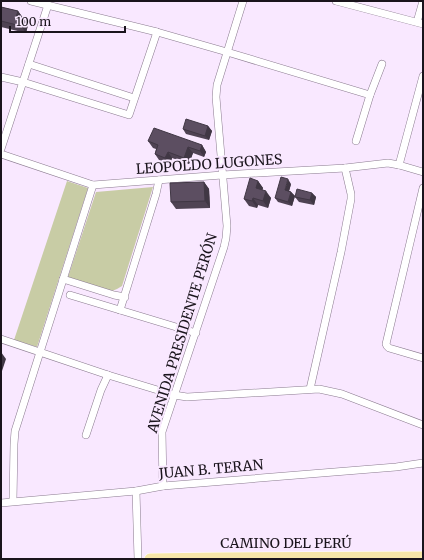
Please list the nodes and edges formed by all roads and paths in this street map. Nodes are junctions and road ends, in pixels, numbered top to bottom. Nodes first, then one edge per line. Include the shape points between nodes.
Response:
1 (31, 1) edge
2 (243, 1) edge
3 (336, 1) edge
4 (423, 1) edge
5 (48, 5) junction
6 (420, 23) edge
7 (157, 32) junction
8 (227, 52) junction
9 (29, 64) junction
10 (382, 64) dead end
11 (423, 76) edge
12 (1, 77) edge
13 (23, 82) junction
14 (370, 95) junction
15 (134, 98) junction
16 (356, 141) dead end
17 (1, 149) edge
18 (1, 154) edge
19 (399, 165) junction
20 (345, 168) junction
21 (423, 172) edge
22 (222, 175) junction
23 (159, 180) junction
24 (93, 185) junction
25 (423, 188) edge
26 (63, 279) junction
27 (70, 294) dead end
28 (125, 296) junction
29 (120, 310) junction
30 (196, 333) junction
31 (1, 339) edge
32 (39, 352) junction
33 (423, 358) edge
34 (108, 376) junction
35 (310, 389) junction
36 (174, 395) junction
37 (423, 425) edge
38 (86, 435) dead end
39 (423, 463) edge
40 (163, 486) junction
41 (136, 491) junction
42 (13, 502) junction
43 (1, 503) edge
44 (423, 557) edge
45 (138, 559) edge
46 (150, 559) edge

1 - 5 street
2 - 8 street, AVENIDA PRESIDENTE PERÓN
3 - 6 street
4 - 6 street
5 - 7 street
5 - 9 street
7 - 8 street
7 - 15 street
8 - 14 street
8 - 22 street, AVENIDA PRESIDENTE PERÓN via 216,97
9 - 13 street
9 - 15 street
10 - 14 street
11 - 19 street
12 - 13 street
13 - 15 street via 129,115
13 - 17 street
14 - 16 street
18 - 24 street, LEOPOLDO LUGONES
19 - 20 street, LEOPOLDO LUGONES via 388,163
19 - 21 street, LEOPOLDO LUGONES
20 - 22 street, LEOPOLDO LUGONES
20 - 35 street via 351,199
22 - 23 street, LEOPOLDO LUGONES
22 - 30 street, AVENIDA PRESIDENTE PERÓN via 226,238
23 - 24 street, LEOPOLDO LUGONES
23 - 28 street
24 - 26 street
25 - 33 street via 386,344 389,348
26 - 28 street via 114,296
26 - 32 street
27 - 29 street
28 - 29 street
29 - 30 street
30 - 36 street, AVENIDA PRESIDENTE PERÓN
31 - 32 street
32 - 34 street
32 - 42 street via 15,431
34 - 36 street
34 - 38 street
35 - 36 street via 187,397
35 - 37 street via 342,394
36 - 40 street, AVENIDA PRESIDENTE PERÓN via 162,432
39 - 40 street, JUAN B. TERAN
40 - 41 street, JUAN B. TERAN
41 - 42 street, JUAN B. TERAN
41 - 45 street
42 - 43 street, JUAN B. TERAN
44 - 46 main road, CAMINO DEL PERÚ

